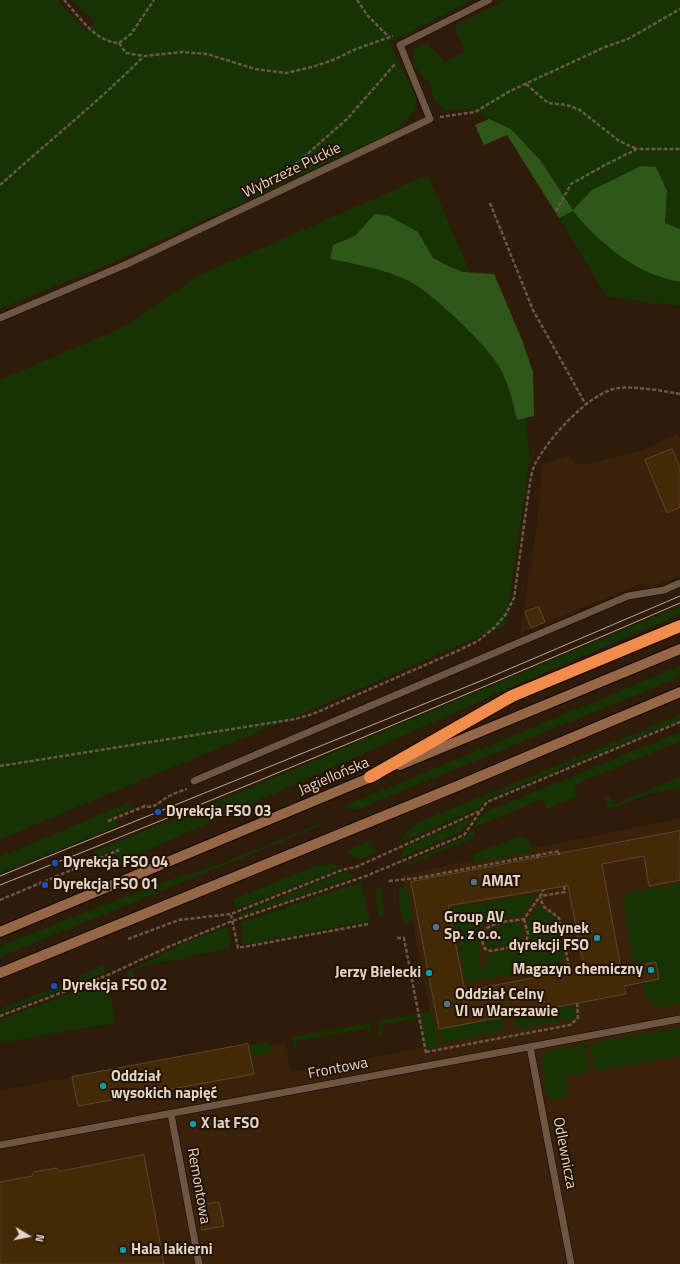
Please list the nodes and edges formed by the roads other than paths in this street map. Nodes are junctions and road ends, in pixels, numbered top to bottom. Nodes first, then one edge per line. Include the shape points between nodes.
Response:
1 (489, 0) edge
2 (0, 318) edge
3 (680, 583) edge
4 (680, 626) edge
5 (680, 650) edge
6 (680, 692) edge
7 (370, 777) junction
8 (194, 781) road end
9 (0, 932) edge
10 (0, 973) edge
11 (680, 1019) edge
12 (530, 1047) junction
13 (171, 1114) junction
14 (0, 1145) edge
15 (199, 1264) edge
16 (571, 1264) edge

1 - 2 lane, Wybrzeże Puckie via 400,45 430,119 127,264
3 - 8 lane via 664,590 621,599
4 - 7 highway via 512,696
5 - 7 main road, Jagiellońska
6 - 10 main road
7 - 9 main road, Jagiellońska
11 - 12 lane, Frontowa
12 - 13 lane, Frontowa
12 - 16 lane, Odlewnicza
13 - 14 lane, Frontowa
13 - 15 lane, Remontowa

